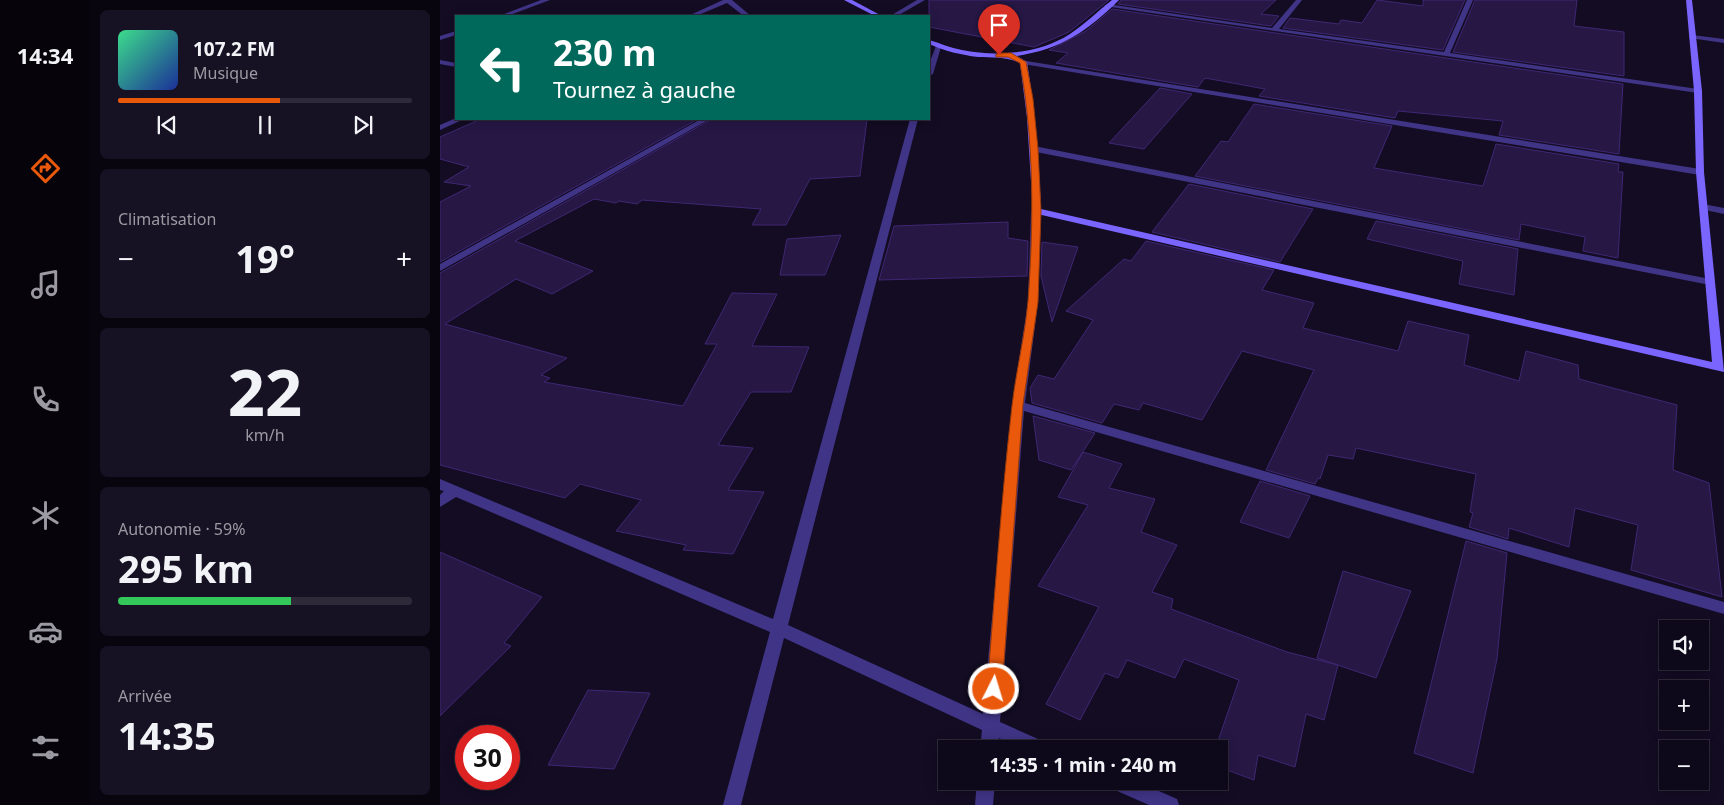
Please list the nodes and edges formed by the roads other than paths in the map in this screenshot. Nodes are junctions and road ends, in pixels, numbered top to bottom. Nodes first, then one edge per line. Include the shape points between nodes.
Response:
1 (547, 0) edge
2 (728, 0) edge
3 (848, 0) edge
4 (922, 0) edge
5 (1116, 0) edge
6 (1299, 0) edge
7 (1470, 0) edge
8 (1689, 0) edge
9 (1107, 6) junction
10 (505, 15) edge
11 (693, 15) edge
12 (747, 15) edge
13 (876, 15) edge
14 (895, 15) edge
15 (1274, 30) junction
16 (455, 33) edge
17 (1692, 37) junction
18 (440, 38) edge
19 (1724, 41) edge
20 (930, 43) edge
21 (938, 47) junction
22 (1009, 55) junction
23 (1446, 55) junction
24 (440, 62) edge
25 (1023, 62) junction
26 (455, 65) edge
27 (930, 71) edge
28 (1698, 91) junction
29 (458, 120) edge
30 (704, 120) edge
31 (914, 120) edge
32 (440, 128) edge
33 (1034, 149) junction
34 (1700, 172) junction
35 (1703, 207) junction
36 (1036, 211) junction
37 (1724, 211) edge
38 (440, 268) edge
39 (1710, 282) junction
40 (1721, 367) edge
41 (1018, 404) junction
42 (447, 488) edge
43 (440, 502) edge
44 (1724, 608) edge
45 (777, 629) junction
46 (991, 727) junction
47 (990, 740) edge
48 (1021, 740) edge
49 (985, 790) edge
50 (1136, 790) edge
51 (732, 805) edge
52 (984, 805) edge
53 (1170, 805) edge

1 - 10 street
2 - 11 street
2 - 12 street
3 - 13 street
4 - 14 street
5 - 9 street
6 - 15 street
7 - 23 street
8 - 17 street
9 - 15 street
9 - 22 street via 1068,39
15 - 23 street
16 - 18 street
17 - 19 street
17 - 28 street
20 - 21 street
21 - 22 street via 970,55
21 - 27 street
22 - 25 street
23 - 28 street
24 - 26 street
25 - 33 street
25 - 34 street
28 - 34 street
29 - 32 street
30 - 38 street
31 - 45 street
33 - 36 street
33 - 39 street
34 - 35 street
35 - 37 street
35 - 39 street
36 - 40 street
36 - 41 street via 1033,302
39 - 40 street
41 - 44 street
41 - 46 street
42 - 43 street
42 - 45 street
45 - 46 street
45 - 51 street
46 - 47 street
46 - 48 street
49 - 52 street
50 - 53 street

